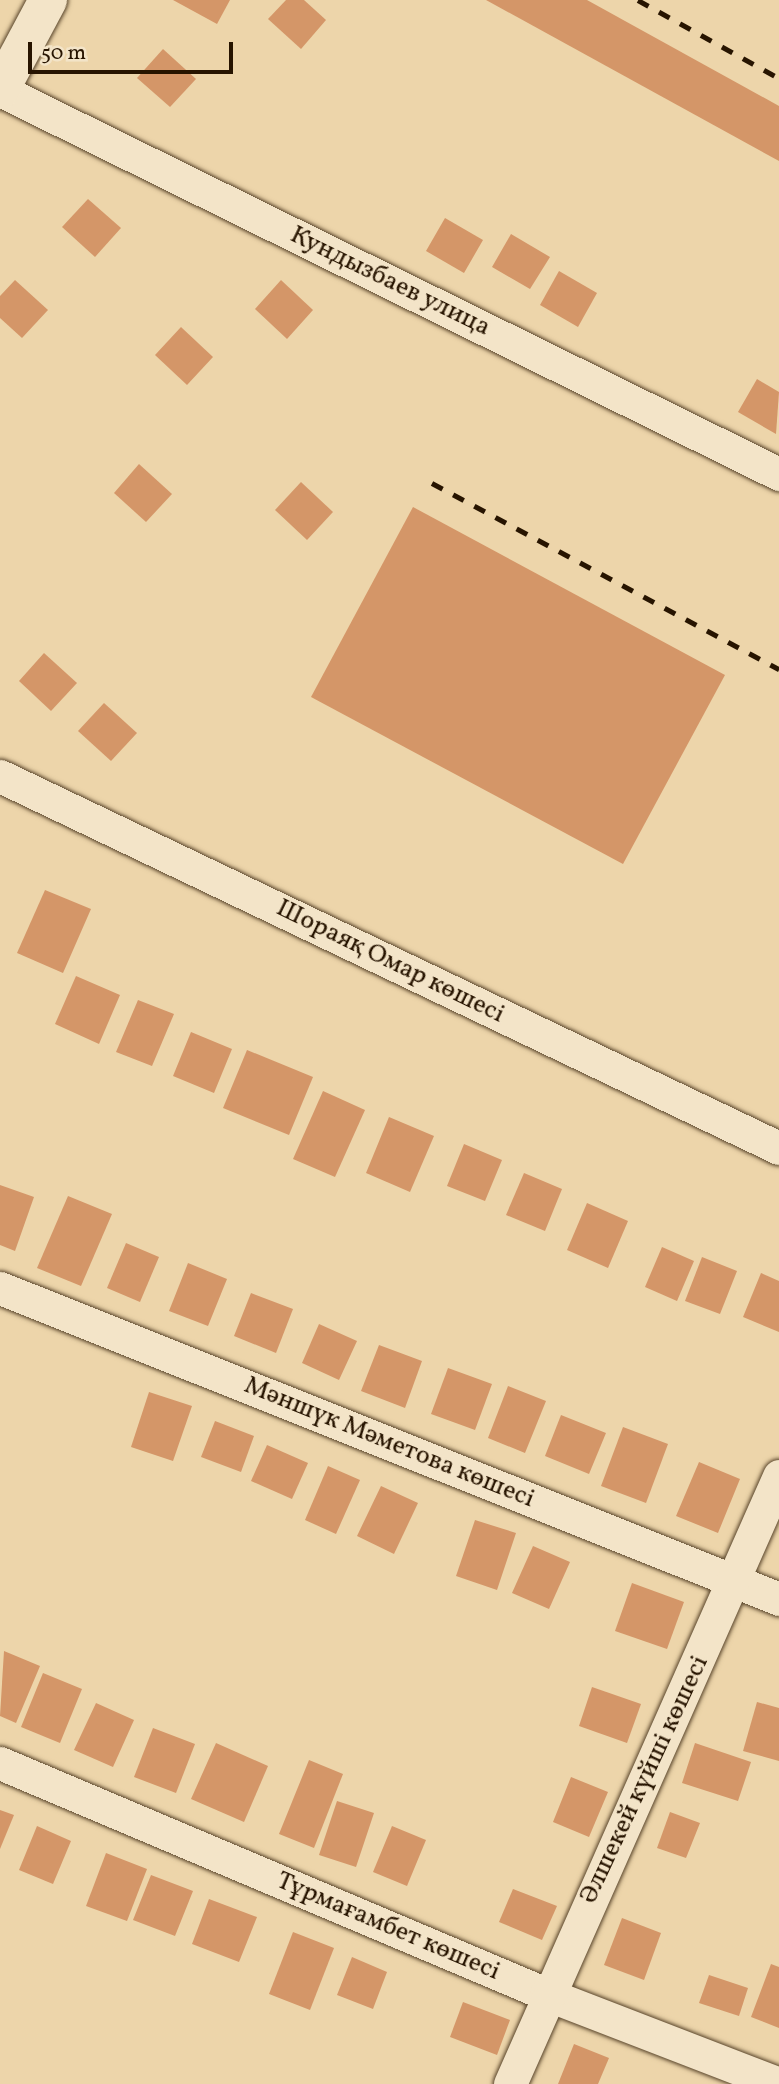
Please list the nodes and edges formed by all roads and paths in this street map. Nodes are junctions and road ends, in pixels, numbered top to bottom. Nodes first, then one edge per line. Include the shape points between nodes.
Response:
1 (48, 0) edge
2 (0, 90) edge
3 (779, 474) edge
4 (0, 775) edge
5 (779, 1148) edge
6 (0, 1288) edge
7 (779, 1476) edge
8 (737, 1582) junction
9 (779, 1599) edge
10 (0, 1763) edge
11 (546, 1994) junction
12 (510, 2084) edge
13 (779, 2084) edge

1 - 2 street
2 - 3 street, Кундызбаев улица
4 - 5 street, Шораяқ Омар көшесі
6 - 8 street, Мәншүк Мәметова көшесі
7 - 8 street, Әлшекей күйші көшесі
8 - 9 street, Мәншүк Мәметова көшесі
8 - 11 street, Әлшекей күйші көшесі
10 - 11 street, Тұрмағамбет көшесі
11 - 12 street, Әлшекей күйші көшесі
11 - 13 street, Тұрмағамбет көшесі

